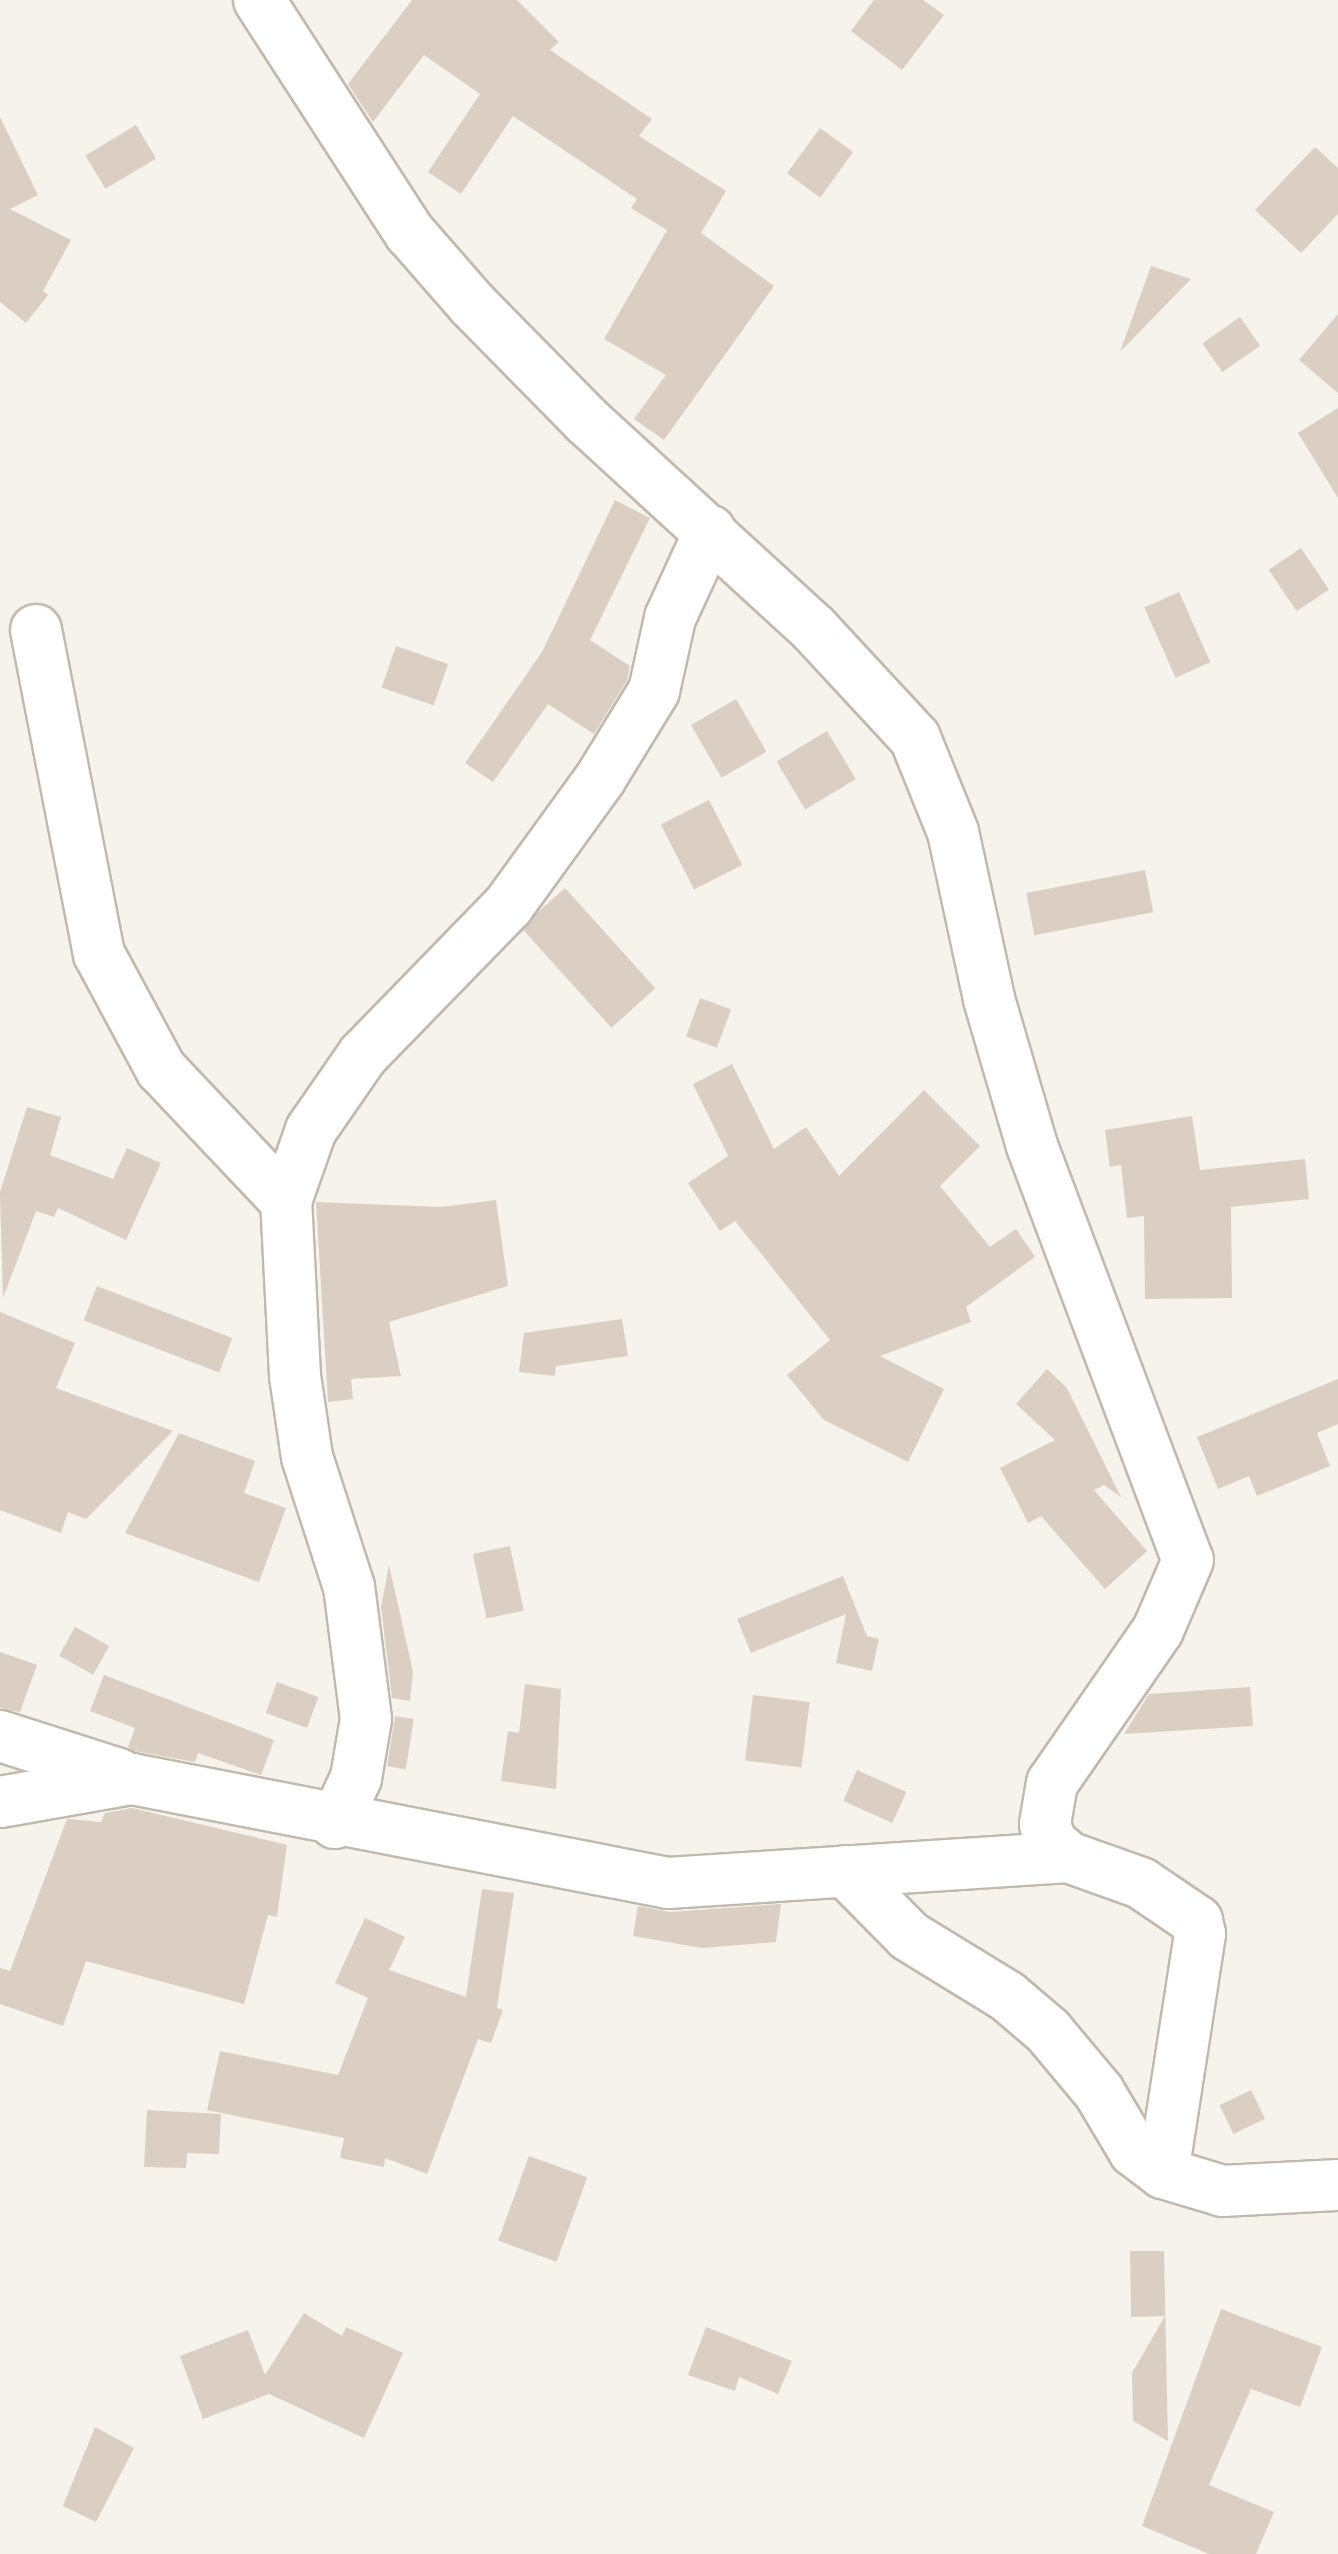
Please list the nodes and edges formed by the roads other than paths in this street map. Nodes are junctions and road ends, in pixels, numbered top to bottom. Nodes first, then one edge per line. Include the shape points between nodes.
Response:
1 (259, 0) edge
2 (710, 531) junction
3 (36, 630) dead end
4 (286, 1201) junction
5 (0, 1736) edge
6 (132, 1778) junction
7 (0, 1802) edge
8 (335, 1823) junction
9 (1068, 1856) junction
10 (846, 1872) junction
11 (1163, 2173) junction
12 (1338, 2185) edge

1 - 2 street via 423,247 586,420
2 - 4 street via 670,618 654,690 600,780 508,906 363,1055 311,1130
2 - 9 street via 915,738 953,832 989,1000 1032,1146 1184,1536 1188,1560 1158,1630 1045,1801 1051,1842
3 - 4 street via 98,954 161,1069
4 - 8 street via 306,1457 348,1587 366,1719 356,1778
5 - 6 street
6 - 7 street
6 - 8 street
8 - 10 street via 668,1883
9 - 10 street
9 - 11 street via 1142,1883 1189,1913 1200,1934
10 - 11 street via 908,1936 1008,1996 1048,2031 1099,2092 1134,2151
11 - 12 street via 1223,2191

